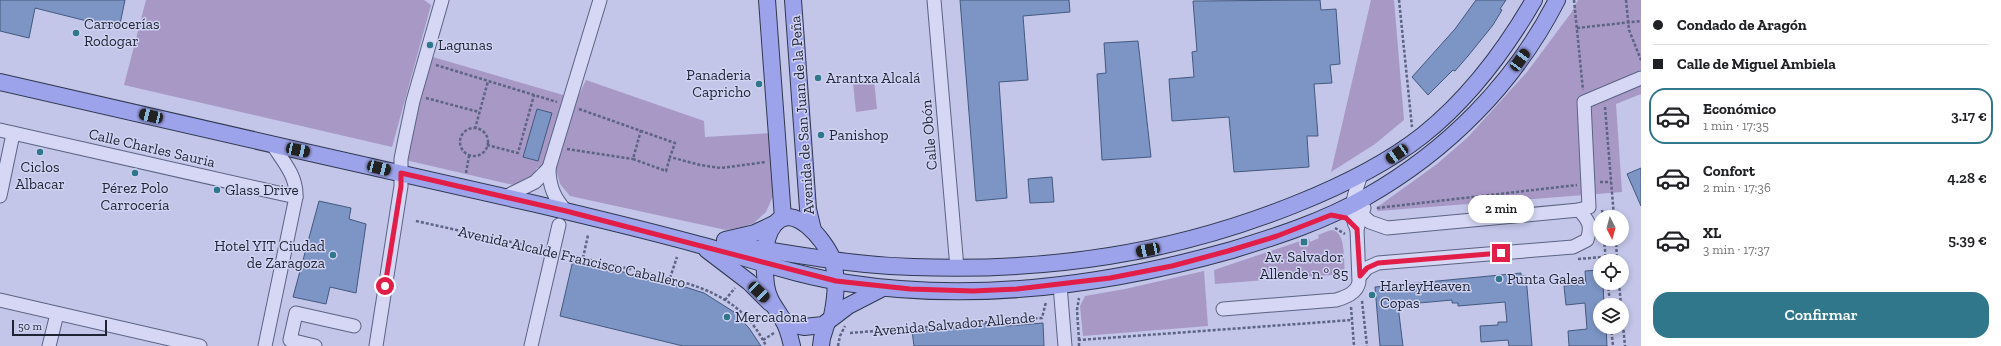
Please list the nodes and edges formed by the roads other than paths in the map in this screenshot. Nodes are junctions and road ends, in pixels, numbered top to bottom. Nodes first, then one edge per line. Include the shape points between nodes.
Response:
1 (442, 0) edge
2 (600, 0) edge
3 (767, 0) edge
4 (793, 0) edge
5 (934, 0) edge
6 (1534, 0) edge
7 (1557, 0) edge
8 (1641, 78) edge
9 (0, 82) edge
10 (0, 130) edge
11 (13, 134) junction
12 (272, 144) junction
13 (4, 161) edge
14 (549, 168) junction
15 (401, 173) junction
16 (1361, 175) junction
17 (0, 191) edge
18 (296, 197) junction
19 (505, 197) junction
20 (1357, 210) junction
21 (1579, 210) junction
22 (566, 211) junction
23 (1331, 215) junction
24 (778, 221) junction
25 (559, 225) dead end
26 (1357, 229) junction
27 (813, 230) junction
28 (699, 245) junction
29 (766, 256) junction
30 (832, 260) junction
31 (956, 268) junction
32 (1360, 276) junction
33 (836, 281) junction
34 (1060, 285) junction
35 (884, 288) junction
36 (0, 300) edge
37 (773, 306) junction
38 (1223, 309) dead end
39 (57, 314) junction
40 (830, 319) junction
41 (784, 320) junction
42 (354, 326) dead end
43 (49, 346) edge
44 (200, 346) edge
45 (265, 346) edge
46 (315, 346) edge
47 (376, 346) edge
48 (531, 346) edge
49 (792, 346) edge
50 (821, 346) edge
51 (1065, 346) edge

1 - 15 street via 415,96 401,159
2 - 14 street
3 - 24 main road, Avenida de San Juan de la Peña via 779,161
4 - 27 main road, Avenida de San Juan de la Peña via 808,209
5 - 31 street, Calle Obón
6 - 16 main road via 1506,45 1437,123 1413,142
7 - 20 main road, Avenida Salvador Allende via 1528,49 1479,110 1453,136 1372,202
8 - 21 street via 1584,102 1589,207
9 - 12 main road
10 - 11 street, Calle Charles Sauria
11 - 13 street
11 - 18 street, Calle Charles Sauria
12 - 15 main road
12 - 18 street via 293,176
13 - 17 street
14 - 19 street via 535,182
14 - 22 street via 554,195
15 - 19 main road
15 - 47 street
16 - 20 street
16 - 31 main road via 1258,219 1158,248 1072,262
18 - 45 street
19 - 22 main road
20 - 21 street via 1370,222 1387,228
20 - 23 main road, Avenida Salvador Allende
20 - 26 street via 1352,219
21 - 32 street via 1587,219 1590,230 1587,240 1573,247 1378,263 1367,268
22 - 28 main road
23 - 26 street via 1346,218
23 - 34 main road, Avenida Salvador Allende via 1271,238 1190,261 1110,278
24 - 27 main road, Avenida de San Juan de la Peña via 791,218
24 - 28 main road via 755,233
24 - 29 main road, Avenida de San Juan de la Peña via 769,233
25 - 48 street
26 - 32 street
27 - 30 main road, Avenida de San Juan de la Peña via 825,245
28 - 29 main road
28 - 37 main road via 749,282
29 - 30 main road
29 - 33 main road, Avenida Salvador Allende
29 - 37 main road via 768,292
30 - 31 main road via 885,266
30 - 33 main road, Avenida de San Juan de la Peña
32 - 38 street via 1355,290 1350,295 1336,300
33 - 35 main road, Avenida Salvador Allende
33 - 40 main road, Avenida de San Juan de la Peña via 836,299
34 - 35 main road, Avenida Salvador Allende via 973,291
34 - 51 street
35 - 40 main road via 861,298
36 - 39 street
37 - 41 main road
39 - 43 street
39 - 44 street
40 - 41 main road via 816,326 804,327 789,324
40 - 50 main road, Avenida de San Juan de la Peña
41 - 49 main road
42 - 46 street via 296,313 290,340

